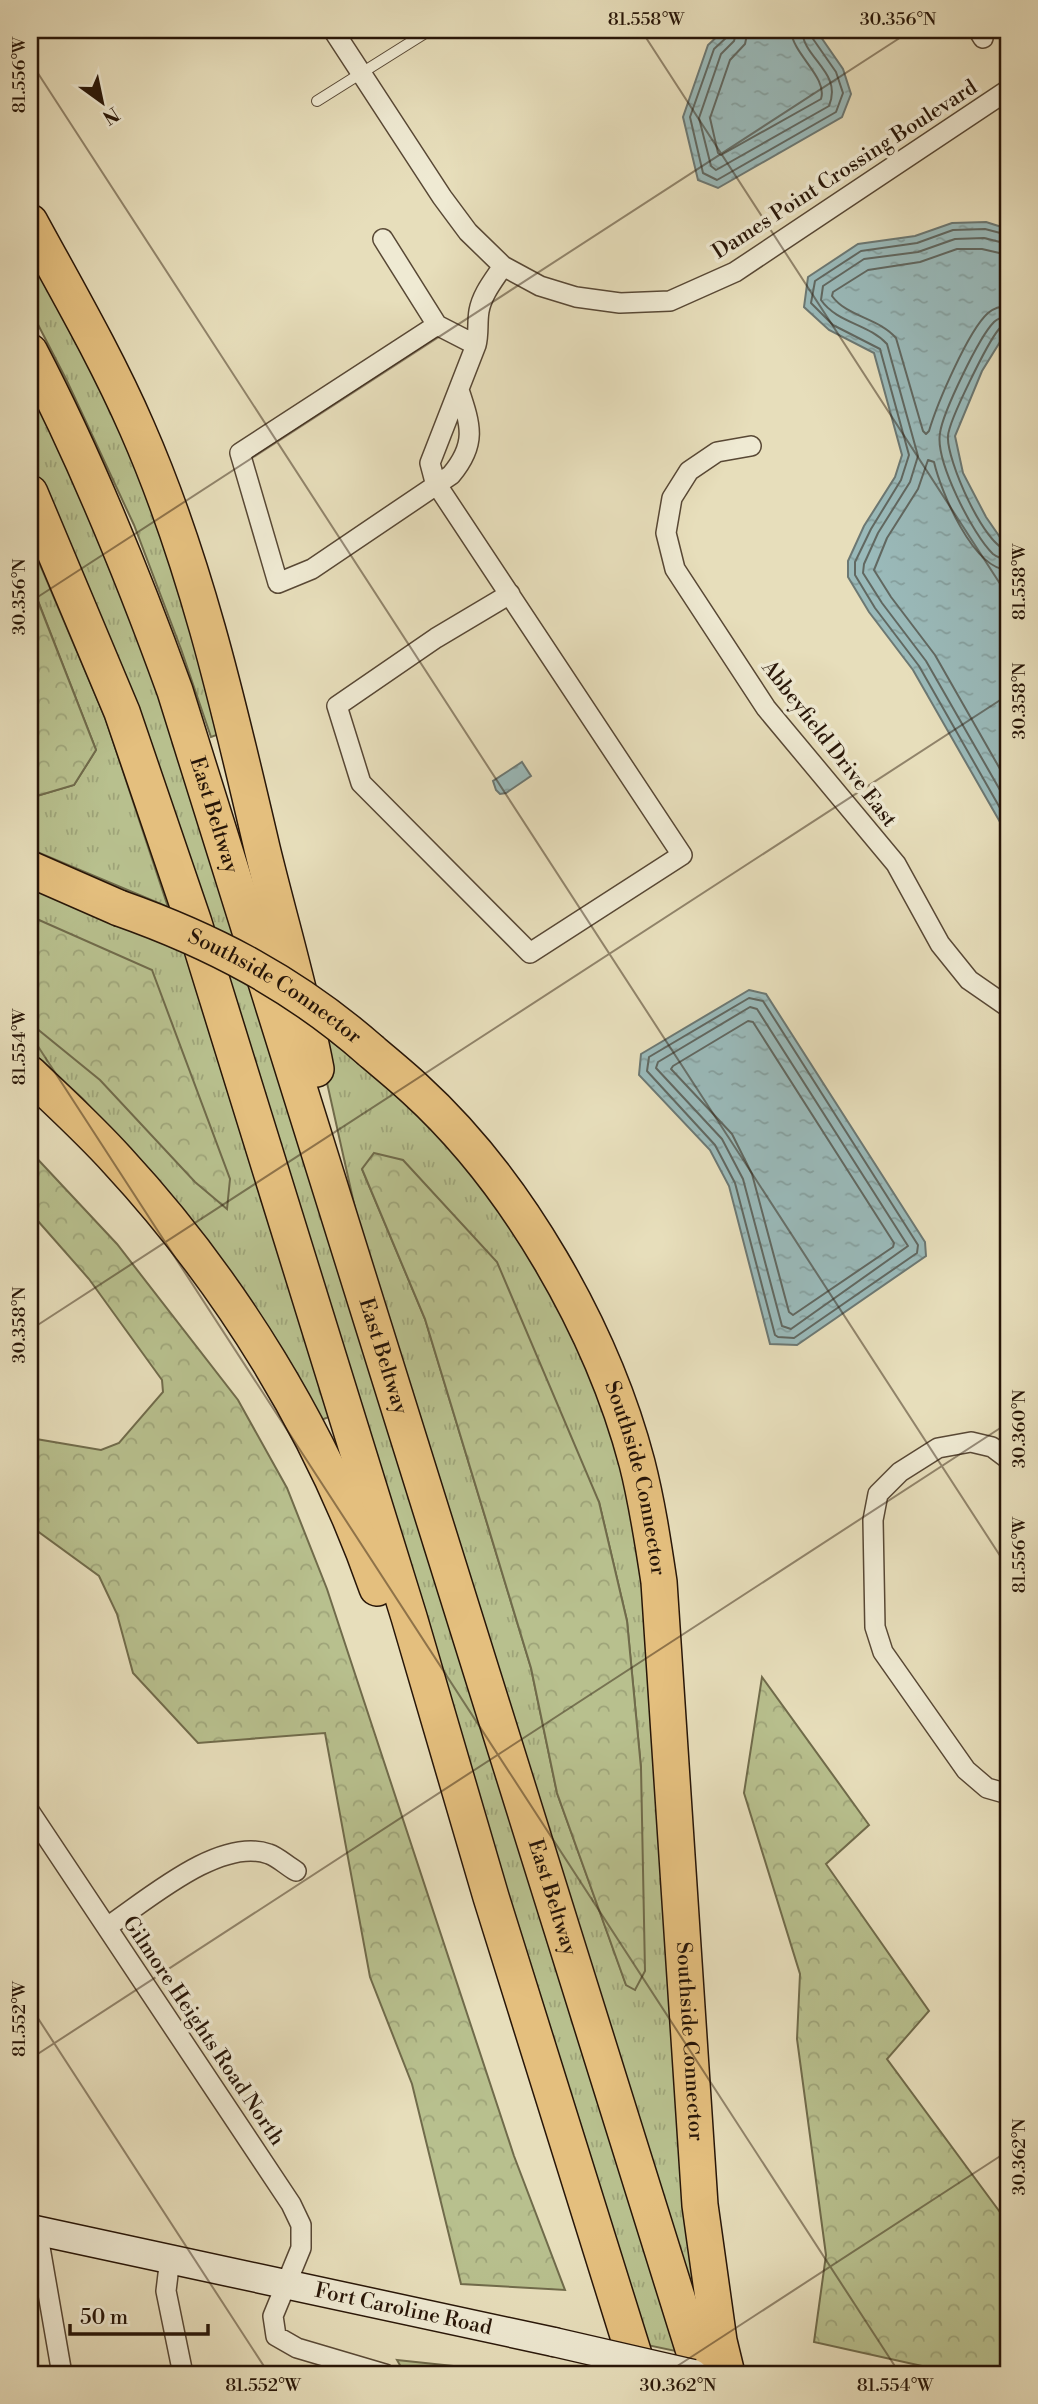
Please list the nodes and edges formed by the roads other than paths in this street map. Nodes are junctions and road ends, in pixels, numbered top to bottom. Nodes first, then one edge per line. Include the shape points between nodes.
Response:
1 (332, 30) edge
2 (430, 30) edge
3 (362, 74) junction
4 (1008, 90) edge
5 (317, 101) dead end
6 (30, 222) edge
7 (383, 239) dead end
8 (503, 266) junction
9 (437, 325) junction
10 (476, 345) junction
11 (30, 352) edge
12 (459, 390) junction
13 (751, 446) dead end
14 (438, 485) junction
15 (30, 493) edge
16 (510, 594) junction
17 (30, 869) edge
18 (1008, 1007) edge
19 (30, 1074) edge
20 (345, 1235) junction
21 (1008, 1459) edge
22 (1008, 1794) edge
23 (30, 1812) edge
24 (296, 1871) dead end
25 (491, 1898) junction
26 (107, 1927) junction
27 (33, 2229) edge
28 (170, 2258) junction
29 (287, 2284) junction
30 (62, 2374) edge
31 (183, 2374) edge
32 (385, 2374) edge
33 (640, 2374) edge
34 (693, 2374) edge
35 (701, 2374) edge
36 (727, 2374) edge

1 - 3 street, Dames Point Crossing Boulevard
2 - 3 lane
3 - 5 lane
3 - 8 street, Dames Point Crossing Boulevard via 442,197 468,232
4 - 8 street, Dames Point Crossing Boulevard via 735,272 670,301 620,303 576,297 540,286
6 - 20 highway via 137,429 208,632 313,1056
7 - 9 street
8 - 10 street via 485,294
9 - 10 street
9 - 14 street via 240,453 278,583 312,569
10 - 12 street
11 - 20 highway, East Beltway via 79,449 171,678
12 - 14 street via 430,463
12 - 14 street via 469,420 470,444 461,463
13 - 18 street, Abbeyfield Drive East via 717,452 689,471 672,498 666,533 675,569 766,708 896,864 940,944 969,980
14 - 16 street
15 - 25 highway via 96,646 153,797 405,1603
16 - 16 street via 682,855 530,953 361,783 337,706
17 - 36 highway, Southside Connector, bridge via 242,960 295,991 371,1051 470,1147 514,1205 589,1331 636,1461 659,1582 700,2205
19 - 25 highway via 155,1202 231,1302 283,1388 365,1553
20 - 35 highway, East Beltway
21 - 22 street via 992,1447 971,1442 938,1448 900,1472 878,1494 873,1520 875,1627 883,1652 966,1770 987,1788
23 - 26 street, Gilmore Heights Road North
24 - 26 street via 269,1853 239,1850 207,1860
25 - 33 highway
26 - 29 street, Gilmore Heights Road North via 291,2204 301,2225 301,2248
27 - 28 street, Fort Caroline Road
27 - 30 street
28 - 29 street, Fort Caroline Road
28 - 31 street via 166,2291
29 - 32 street, Gilmore Heights Road North via 274,2316 276,2336 297,2348
29 - 34 street, Fort Caroline Road, bridge

